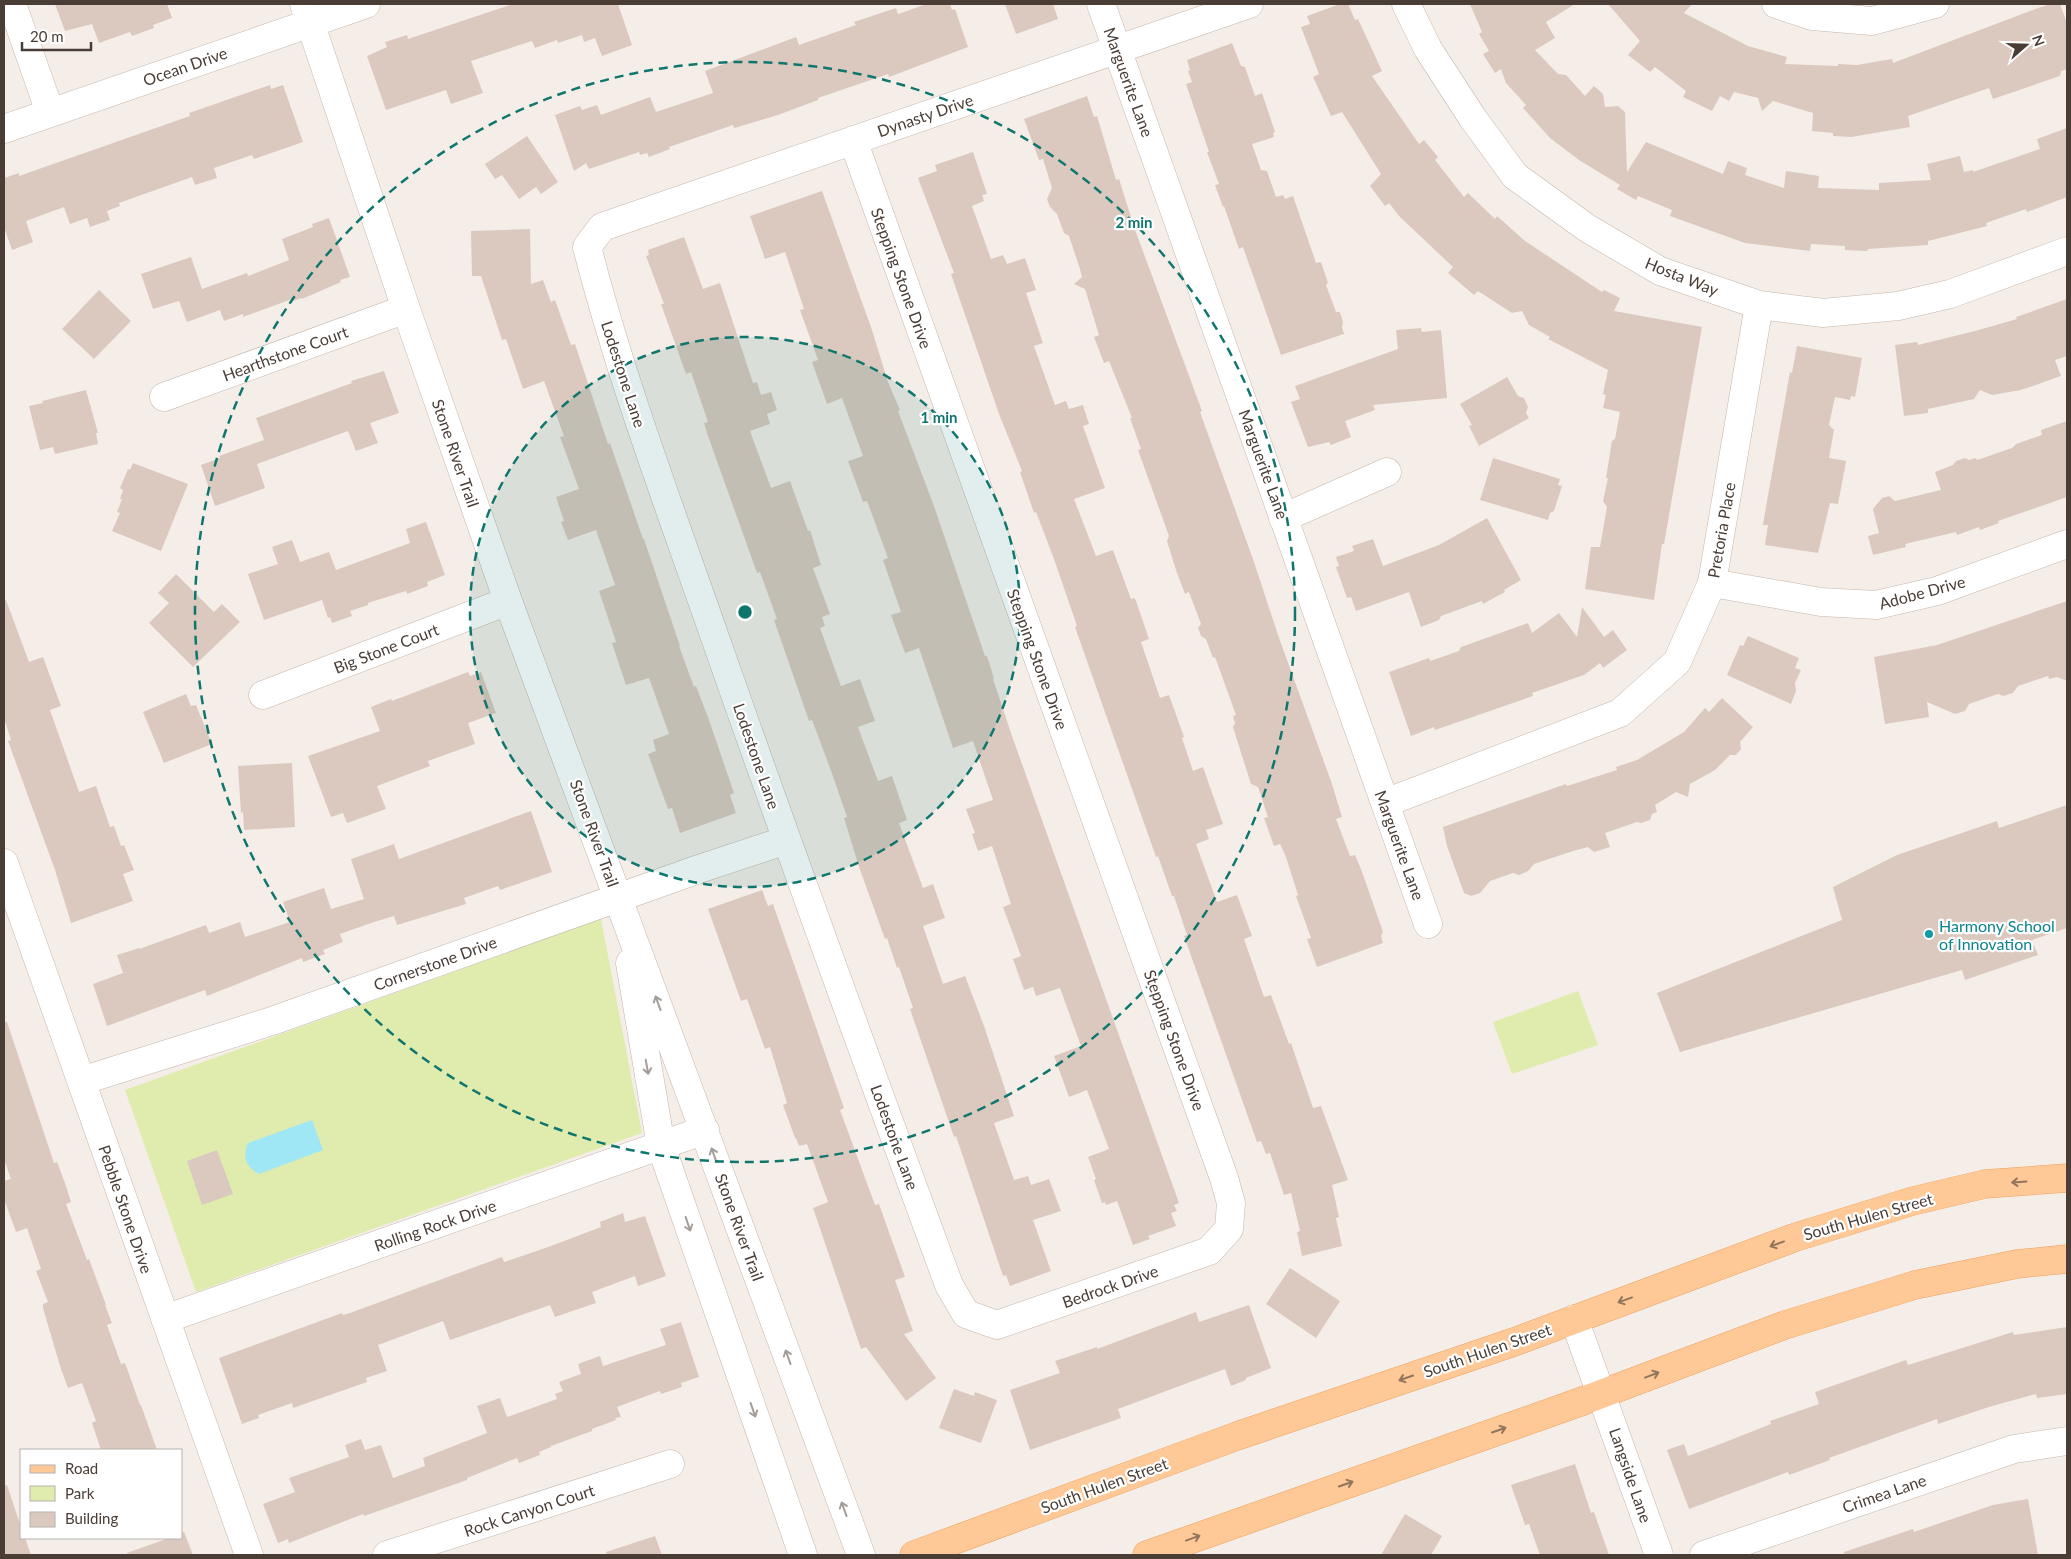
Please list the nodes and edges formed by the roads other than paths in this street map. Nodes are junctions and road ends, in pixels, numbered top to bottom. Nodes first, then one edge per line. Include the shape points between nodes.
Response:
1 (12, 4) edge
2 (366, 4) edge
3 (1101, 4) edge
4 (1248, 4) edge
5 (1406, 4) edge
6 (1776, 4) edge
7 (1935, 4) edge
8 (307, 14) edge
9 (1117, 49) junction
10 (50, 112) junction
11 (4, 129) edge
12 (853, 140) junction
13 (602, 227) joint
14 (2067, 251) edge
15 (1758, 305) junction
16 (406, 309) junction
17 (164, 397) dead end
18 (1387, 472) dead end
19 (1284, 518) junction
20 (2067, 544) edge
21 (1712, 583) junction
22 (508, 600) junction
23 (263, 695) dead end
24 (1385, 803) junction
25 (787, 840) junction
26 (4, 863) edge
27 (619, 898) junction
28 (1428, 924) dead end
29 (81, 1081) junction
30 (705, 1130) junction
31 (661, 1146) junction
32 (1224, 1178) joint
33 (2067, 1178) edge
34 (2067, 1259) edge
35 (949, 1286) joint
36 (165, 1319) junction
37 (1574, 1319) junction
38 (1602, 1394) junction
39 (2067, 1441) edge
40 (670, 1464) dead end
41 (249, 1555) edge
42 (387, 1555) edge
43 (803, 1555) edge
44 (861, 1555) edge
45 (914, 1555) edge
46 (1147, 1555) edge
47 (1659, 1555) edge
48 (1704, 1555) edge

1 - 10 street
2 - 8 street, Ocean Drive
3 - 9 street, Marguerite Lane
4 - 9 street, Dynasty Drive
5 - 15 street, Hosta Way via 1428,49 1515,176 1587,228 1660,270
6 - 7 street via 1812,16 1872,20
8 - 10 street, Ocean Drive
8 - 16 street, Stone River Trail
9 - 12 street, Dynasty Drive
9 - 19 street, Marguerite Lane
10 - 11 street, Ocean Drive
12 - 13 street, Dynasty Drive
12 - 32 street, Stepping Stone Drive
13 - 25 street, Lodestone Lane via 587,247 604,315
14 - 15 street, Hosta Way via 1950,294 1898,306 1823,313
15 - 21 street, Pretoria Place
16 - 17 street, Hearthstone Court
16 - 22 street, Stone River Trail
18 - 19 street
19 - 24 street, Marguerite Lane
20 - 21 street, Adobe Drive via 1937,591 1876,605 1821,602
21 - 24 street, Pretoria Place via 1677,662 1620,712
22 - 23 street, Big Stone Court
22 - 27 street, Stone River Trail
24 - 28 street, Marguerite Lane
25 - 27 street, Cornerstone Drive
25 - 35 street, Lodestone Lane
26 - 29 street, Pebble Stone Drive
27 - 29 street, Cornerstone Drive via 272,1022
30 -> 27 street, Stone River Trail
27 -> 31 street, Stone River Trail
29 - 36 street, Pebble Stone Drive
30 - 31 street, Rolling Rock Drive
44 -> 30 street, Stone River Trail
31 - 36 street, Rolling Rock Drive
31 -> 43 street, Stone River Trail
32 - 35 street, Bedrock Drive via 1231,1203 1229,1229 1209,1251 997,1326 966,1314
33 -> 37 main road, South Hulen Street via 1985,1184 1913,1201 1796,1237
38 -> 34 main road via 1786,1325 1915,1285 2017,1264
36 - 41 street, Pebble Stone Drive
37 - 38 street, Langside Lane
37 -> 45 main road, South Hulen Street via 1236,1436
46 -> 38 main road
38 - 47 street, Langside Lane
39 - 48 street, Crimea Lane via 2014,1449
40 - 42 street, Rock Canyon Court

